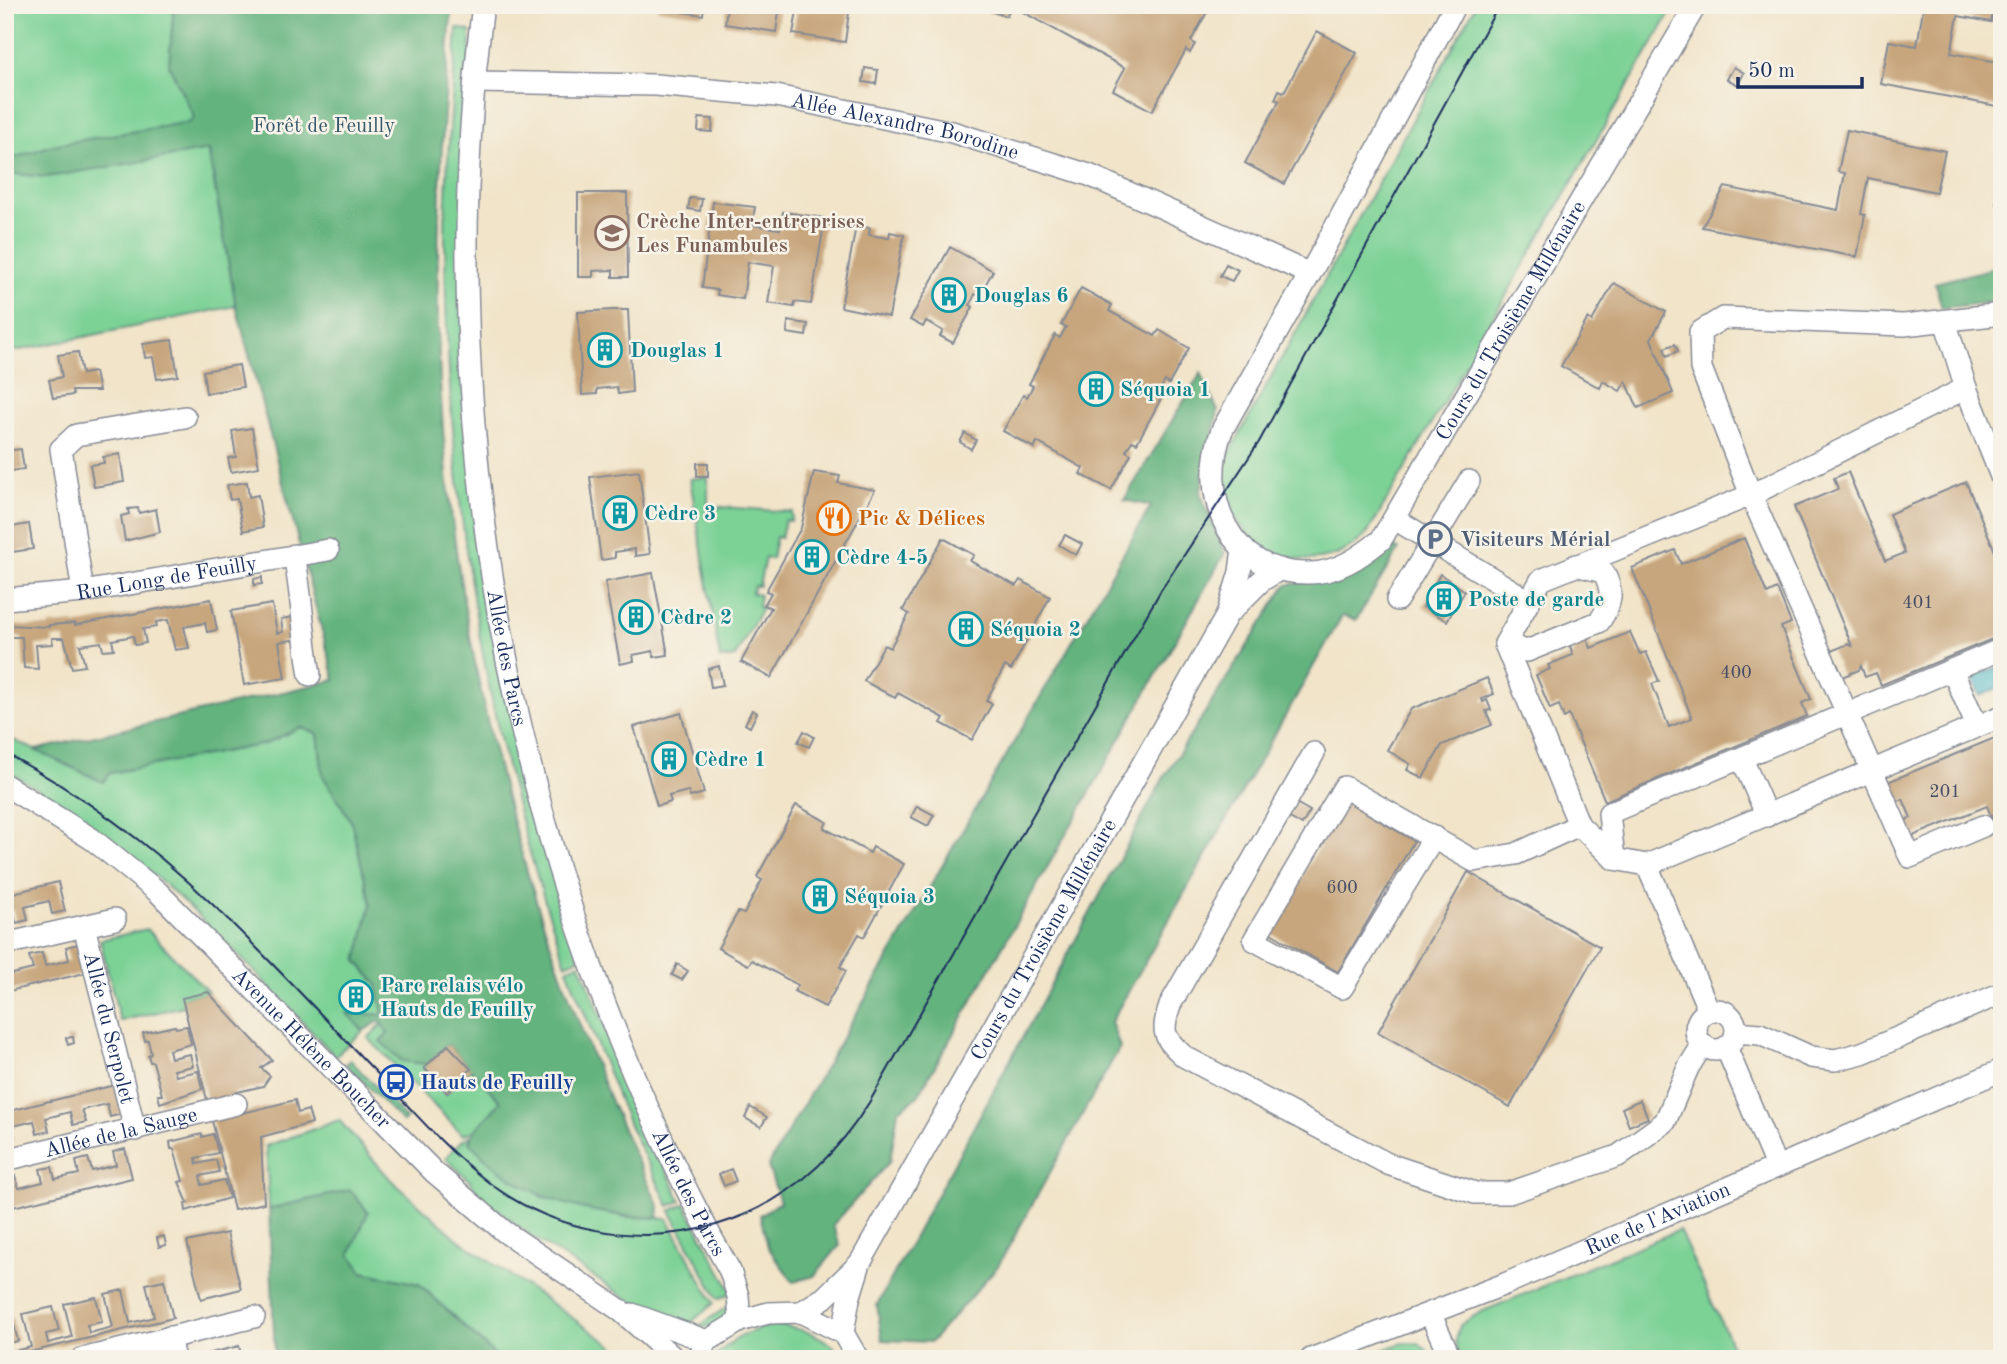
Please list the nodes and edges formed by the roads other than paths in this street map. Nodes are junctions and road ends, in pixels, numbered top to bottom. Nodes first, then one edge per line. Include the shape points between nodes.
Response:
1 (483, 5) edge
2 (1455, 5) edge
3 (1696, 5) edge
4 (475, 82) junction
5 (1310, 274) junction
6 (2002, 314) edge
7 (1945, 321) junction
8 (1966, 388) junction
9 (185, 417) dead end
10 (2002, 479) edge
11 (1469, 481) dead end
12 (1751, 495) junction
13 (1395, 519) junction
14 (1432, 543) junction
15 (1243, 548) junction
16 (328, 550) dead end
17 (294, 555) junction
18 (1576, 565) junction
19 (1280, 569) junction
20 (83, 592) junction
21 (5, 599) edge
22 (1397, 600) dead end
23 (1529, 601) junction
24 (1227, 615) junction
25 (1506, 644) junction
26 (2002, 649) edge
27 (1952, 670) junction
28 (310, 676) dead end
29 (1848, 714) junction
30 (2002, 716) edge
31 (1977, 726) junction
32 (1314, 753) dead end
33 (1742, 759) junction
34 (1872, 769) junction
35 (5, 785) edge
36 (1767, 816) junction
37 (1579, 825) junction
38 (1983, 826) dead end
39 (1434, 837) junction
40 (1614, 859) junction
41 (1647, 865) junction
42 (115, 919) dead end
43 (84, 926) junction
44 (5, 944) edge
45 (2002, 993) edge
46 (1709, 1011) junction
47 (1731, 1040) junction
48 (1703, 1044) junction
49 (2002, 1070) edge
50 (236, 1104) dead end
51 (135, 1130) junction
52 (5, 1160) edge
53 (1776, 1166) junction
54 (860, 1263) junction
55 (730, 1271) junction
56 (620, 1310) junction
57 (801, 1312) junction
58 (768, 1313) junction
59 (1430, 1313) junction
60 (254, 1317) dead end
61 (740, 1321) junction
62 (844, 1333) junction
63 (169, 1337) junction
64 (703, 1350) edge
65 (82, 1359) edge
66 (174, 1359) edge
67 (675, 1359) edge
68 (858, 1359) edge
69 (1311, 1359) edge
70 (1451, 1359) edge

1 - 4 street, Allée des Parcs
2 - 5 street, Cours du Troisième Millénaire
3 - 13 street, Cours du Troisième Millénaire
4 - 5 street, Allée Alexandre Borodine via 656,85 762,95 952,131 1089,175
4 - 55 street, Allée des Parcs via 468,295 477,458 507,669 535,784 587,958 645,1104
5 - 15 street, Cours du Troisième Millénaire via 1214,452 1212,482 1217,507
6 - 7 street
7 - 8 street
7 - 12 street via 1904,325 1723,318 1700,332 1702,368
8 - 10 street
8 - 12 street
9 - 20 street via 76,435 61,449
11 - 14 street
12 - 18 street
12 - 29 street
13 - 14 street
13 - 19 street, Cours du Troisième Millénaire via 1381,540 1338,568 1308,573
14 - 22 street
14 - 23 street
15 - 19 street, Cours du Troisième Millénaire
15 - 24 street, Cours du Troisième Millénaire
16 - 17 street, Rue Long de Feuilly
17 - 20 street, Rue Long de Feuilly
17 - 28 street
18 - 23 street via 1541,580
18 - 25 street via 1603,572 1610,584 1611,598 1599,622 1527,651
19 - 24 street, Cours du Troisième Millénaire via 1255,586
20 - 21 street, Rue Long de Feuilly
23 - 25 street
24 - 54 street, Cours du Troisième Millénaire
25 - 37 street
26 - 27 street
27 - 29 street
27 - 31 street
29 - 33 street
29 - 34 street
30 - 31 street
31 - 34 street
32 - 48 street via 1171,1003 1164,1024 1168,1042 1185,1057 1388,1164 1475,1193 1508,1193 1618,1156 1665,1122
33 - 36 street
33 - 40 street via 1609,813
34 - 36 street
34 - 38 street via 1910,857
35 - 56 street, Avenue Hélène Boucher via 92,839 158,892 434,1172 505,1232
36 - 41 street
37 - 39 street via 1516,854 1474,861
37 - 40 street
39 - 39 street via 1344,787 1254,940 1342,988
40 - 41 street
41 - 46 street
42 - 43 street
43 - 44 street
43 - 51 street, Allée du Serpolet
45 - 47 street via 1863,1053 1835,1060 1811,1057 1760,1034
46 - 47 street via 1725,1012 1735,1024
46 - 48 street via 1698,1021
47 - 48 street via 1710,1049
47 - 53 street
49 - 53 street, Rue de l'Aviation
50 - 51 street, Allée de la Sauge
51 - 52 street, Allée de la Sauge
53 - 59 street, Rue de l'Aviation
54 - 57 street, Cours du Troisième Millénaire via 824,1298
54 - 62 street, Cours du Troisième Millénaire
55 - 58 street, Allée des Parcs
55 - 61 street, Allée des Parcs
56 - 64 street, Avenue Hélène Boucher
56 - 67 street, Avenue Hélène Boucher
57 - 58 street
57 - 62 street
58 - 61 street
59 - 69 street, Rue de l'Aviation
59 - 70 street
60 - 63 street
61 - 64 street
62 - 68 street
63 - 65 street
63 - 66 street

